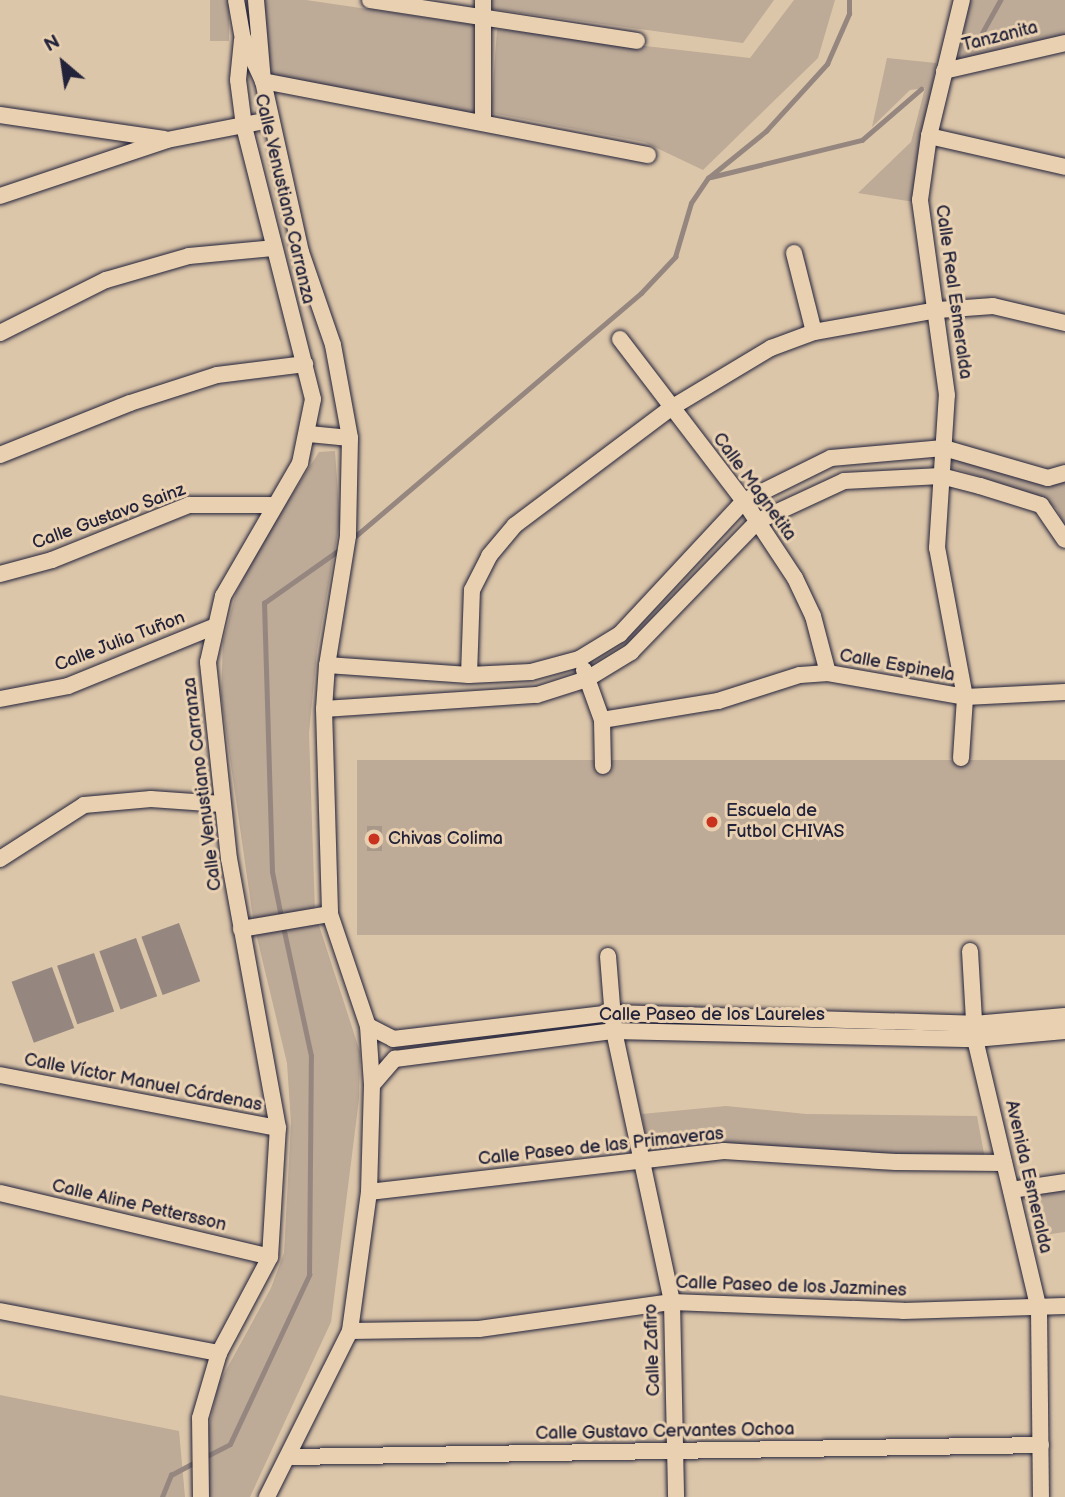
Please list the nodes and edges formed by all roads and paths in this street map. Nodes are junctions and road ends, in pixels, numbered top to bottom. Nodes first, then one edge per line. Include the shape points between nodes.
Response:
1 (236, 0) edge
2 (256, 0) edge
3 (370, 0) edge
4 (483, 0) edge
5 (962, 0) edge
6 (484, 18) junction
7 (243, 38) junction
8 (637, 41) dead end
9 (1065, 43) edge
10 (944, 71) junction
11 (263, 81) junction
12 (0, 115) edge
13 (270, 120) junction
14 (483, 123) junction
15 (244, 126) junction
16 (929, 136) junction
17 (167, 139) junction
18 (648, 155) dead end
19 (1065, 167) edge
20 (0, 195) edge
21 (273, 248) junction
22 (794, 253) dead end
23 (938, 310) junction
24 (1065, 323) edge
25 (814, 332) junction
26 (0, 333) edge
27 (620, 339) dead end
28 (305, 364) junction
29 (671, 408) junction
30 (309, 434) junction
31 (351, 438) junction
32 (944, 447) junction
33 (0, 455) edge
34 (1065, 473) edge
35 (941, 476) junction
36 (744, 501) junction
37 (273, 505) junction
38 (758, 521) junction
39 (1065, 540) edge
40 (0, 574) edge
41 (213, 627) junction
42 (579, 659) junction
43 (327, 665) junction
44 (828, 673) junction
45 (469, 675) junction
46 (587, 679) junction
47 (1065, 692) edge
48 (965, 697) junction
49 (0, 699) edge
50 (324, 709) junction
51 (602, 720) junction
52 (961, 758) dead end
53 (603, 766) dead end
54 (222, 804) junction
55 (0, 859) edge
56 (330, 914) junction
57 (242, 929) junction
58 (970, 951) dead end
59 (608, 956) dead end
60 (612, 1013) junction
61 (1065, 1016) edge
62 (368, 1026) junction
63 (614, 1031) junction
64 (974, 1031) junction
65 (1065, 1031) edge
66 (0, 1075) edge
67 (372, 1085) junction
68 (278, 1128) junction
69 (641, 1160) junction
70 (1004, 1163) junction
71 (1065, 1182) edge
72 (1011, 1190) junction
73 (369, 1192) junction
74 (0, 1193) edge
75 (270, 1257) junction
76 (672, 1302) junction
77 (1065, 1306) edge
78 (1039, 1309) junction
79 (0, 1311) edge
80 (350, 1331) junction
81 (219, 1353) junction
82 (1041, 1445) junction
83 (675, 1451) junction
84 (289, 1457) junction
85 (201, 1497) edge
86 (267, 1497) edge
87 (676, 1497) edge
88 (1041, 1497) edge

1 - 7 street, Calle Venustiano Carranza
2 - 11 street
3 - 6 street
4 - 6 street
5 - 10 street, Calle Real Esmeralda
6 - 8 street
6 - 14 street
7 - 11 street, Calle Venustiano Carranza
7 - 15 street, Calle Venustiano Carranza via 238,80
9 - 10 street, Tanzanita
10 - 16 street, Calle Real Esmeralda
11 - 13 street, Calle Venustiano Carranza
11 - 14 street
12 - 17 street
13 - 15 street
13 - 31 street, Calle Venustiano Carranza via 301,252 332,345
14 - 18 street
15 - 17 street
15 - 21 street, Calle Venustiano Carranza
16 - 19 street
16 - 23 street, Calle Real Esmeralda via 920,200
17 - 20 street
21 - 26 street via 189,256 106,280
21 - 28 street, Calle Venustiano Carranza
22 - 25 street
23 - 24 street via 993,306
23 - 25 street
23 - 32 street, Calle Real Esmeralda via 947,396
25 - 29 street via 771,348
27 - 29 street, Calle Magnetita
28 - 30 street, Calle Venustiano Carranza via 313,399
28 - 33 street via 217,375 130,403
29 - 36 street, Calle Magnetita
29 - 45 street via 515,525 489,556 472,590
30 - 31 street
30 - 37 street, Calle Venustiano Carranza via 300,463
31 - 43 street, Calle Venustiano Carranza via 348,536
32 - 34 street via 1048,478
32 - 35 street, Calle Real Esmeralda
32 - 36 street via 831,458
35 - 38 street via 844,481
35 - 39 street via 1041,505
35 - 48 street, Calle Real Esmeralda via 937,548
36 - 38 street, Calle Magnetita
36 - 42 street via 620,634
37 - 40 street, Calle Gustavo Sainz via 189,505 52,560
37 - 41 street, Calle Venustiano Carranza via 237,565
38 - 44 street, Calle Magnetita via 813,616
38 - 46 street via 631,652
41 - 49 street, Calle Julia Tuñon via 68,686
41 - 54 street, Calle Venustiano Carranza via 208,685
42 - 45 street via 531,672
42 - 46 street
43 - 45 street
43 - 50 street, Calle Venustiano Carranza
44 - 48 street, Calle Espinela
44 - 51 street, Calle Espinela via 800,675 718,701
46 - 50 street via 537,695
46 - 51 street
47 - 48 street, Calle Espinela
48 - 52 street, Calle Real Esmeralda
50 - 56 street, Calle Venustiano Carranza
51 - 53 street
54 - 55 street via 151,799 84,805
54 - 57 street, Calle Venustiano Carranza
56 - 57 street
56 - 62 street, Calle Venustiano Carranza
57 - 68 street, Calle Venustiano Carranza
58 - 64 street, Avenida Esmeralda
59 - 60 street, Calle Zafiro
60 - 62 street, Calle Paseo de los Laureles via 393,1039
60 - 63 street, Calle Zafiro
60 - 64 street, Calle Paseo de los Laureles
61 - 64 street, Calle Paseo de los Laureles
62 - 67 street, Calle Venustiano Carranza
63 - 64 street, Calle Paseo de los Laureles
63 - 67 street, Calle Paseo de los Laureles via 395,1059
63 - 69 street, Calle Zafiro
64 - 65 street, Calle Paseo de los Laureles
64 - 70 street, Avenida Esmeralda
66 - 68 street, Calle Víctor Manuel Cárdenas
67 - 73 street, Calle Venustiano Carranza
68 - 75 street, Calle Venustiano Carranza
69 - 70 street, Calle Paseo de las Primaveras via 724,1151 896,1162
69 - 73 street, Calle Paseo de las Primaveras
69 - 76 street, Calle Zafiro
70 - 72 street, Avenida Esmeralda
71 - 72 street
72 - 78 street, Avenida Esmeralda
73 - 80 street, Calle Venustiano Carranza
74 - 75 street, Calle Aline Pettersson
75 - 81 street, Calle Venustiano Carranza
76 - 78 street, Calle Paseo de los Jazmines via 903,1311
76 - 80 street, Calle Paseo de los Jazmines via 479,1329
76 - 83 street, Calle Zafiro
77 - 78 street, Calle Paseo de los Jazmines
78 - 82 street, Avenida Esmeralda
79 - 81 street
80 - 84 street, Calle Venustiano Carranza
81 - 85 street, Calle Venustiano Carranza via 200,1418
82 - 83 street, Calle Gustavo Cervantes Ochoa
82 - 88 street, Avenida Esmeralda
83 - 84 street, Calle Gustavo Cervantes Ochoa
83 - 87 street, Calle Zafiro
84 - 86 street, Calle Venustiano Carranza

